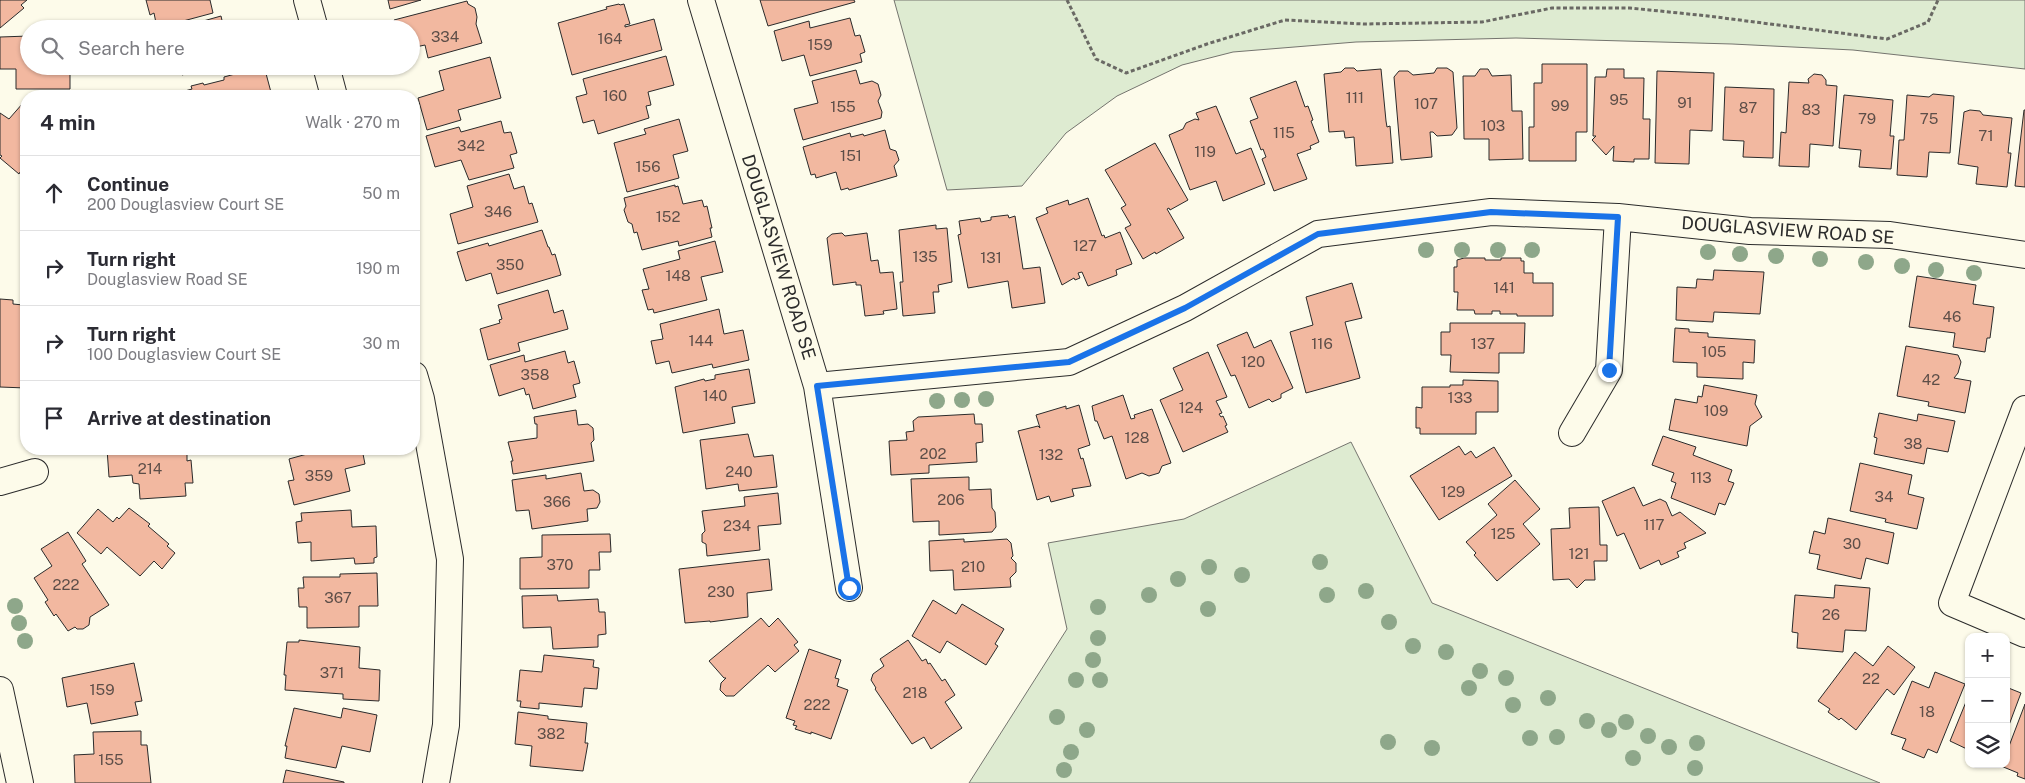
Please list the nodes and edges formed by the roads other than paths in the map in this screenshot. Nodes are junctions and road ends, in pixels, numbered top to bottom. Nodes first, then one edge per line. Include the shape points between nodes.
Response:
1 (307, 0) edge
2 (701, 0) edge
3 (313, 20) edge
4 (328, 75) edge
5 (332, 90) edge
6 (1618, 217) junction
7 (2025, 255) edge
8 (817, 386) junction
9 (420, 396) edge
10 (2025, 409) edge
11 (1572, 433) dead end
12 (35, 472) dead end
13 (0, 482) edge
14 (849, 588) dead end
15 (2025, 634) edge
16 (0, 690) edge
17 (20, 783) edge
18 (436, 783) edge

1 - 3 street
2 - 8 street, DOUGLASVIEW ROAD SE
4 - 5 street
6 - 7 street, DOUGLASVIEW ROAD SE via 1750,231 1890,235
6 - 8 street, DOUGLASVIEW ROAD SE via 1491,212 1318,234 1185,308 1069,362
6 - 11 street via 1609,370
8 - 14 street
9 - 18 street via 450,559 446,725
10 - 15 street via 1952,603
12 - 13 street
16 - 17 street

